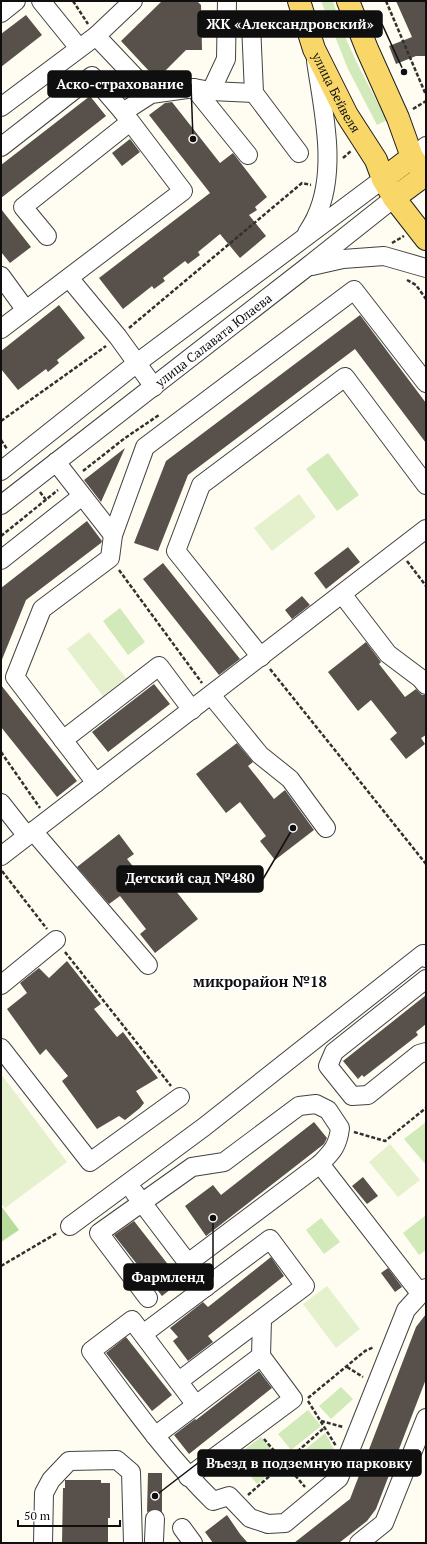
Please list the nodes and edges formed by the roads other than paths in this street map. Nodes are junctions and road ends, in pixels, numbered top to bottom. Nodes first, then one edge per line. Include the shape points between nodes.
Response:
1 (16, 1) edge
2 (41, 1) edge
3 (133, 1) edge
4 (227, 1) edge
5 (299, 1) edge
6 (348, 1) edge
7 (1, 13) edge
8 (251, 24) dead end
9 (96, 36) junction
10 (79, 48) junction
11 (314, 49) junction
12 (194, 88) junction
13 (211, 91) junction
14 (254, 93) junction
15 (150, 94) junction
16 (1, 106) edge
17 (127, 117) junction
18 (1, 147) edge
19 (419, 151) edge
20 (299, 153) dead end
21 (248, 155) dead end
22 (426, 175) edge
23 (383, 179) junction
24 (394, 198) junction
25 (47, 236) dead end
26 (304, 238) junction
27 (426, 239) edge
28 (307, 268) junction
29 (426, 268) edge
30 (1, 276) edge
31 (69, 278) junction
32 (25, 309) junction
33 (1, 329) edge
34 (137, 363) junction
35 (426, 384) edge
36 (154, 386) junction
37 (56, 462) junction
38 (1, 471) edge
39 (426, 486) edge
40 (82, 496) junction
41 (2, 504) edge
42 (426, 529) edge
43 (113, 535) junction
44 (1, 560) edge
45 (342, 594) junction
46 (261, 657) junction
47 (426, 685) edge
48 (211, 695) junction
49 (192, 710) junction
50 (63, 740) junction
51 (96, 783) junction
52 (1, 803) edge
53 (326, 828) dead end
54 (30, 833) junction
55 (1, 856) edge
56 (56, 940) road end
57 (426, 958) edge
58 (148, 965) dead end
59 (426, 980) edge
60 (1, 985) edge
61 (1, 1048) edge
62 (426, 1052) edge
63 (180, 1097) road end
64 (320, 1164) junction
65 (128, 1183) junction
66 (142, 1202) junction
67 (70, 1226) road end
68 (188, 1263) junction
69 (206, 1287) junction
70 (423, 1290) edge
71 (148, 1298) dead end
72 (262, 1319) junction
73 (143, 1334) junction
74 (261, 1356) junction
75 (179, 1381) junction
76 (196, 1405) junction
77 (426, 1418) edge
78 (155, 1436) junction
79 (188, 1477) junction
80 (155, 1519) dead end
81 (182, 1528) dead end
82 (154, 1540) dead end
83 (43, 1543) edge
84 (133, 1543) edge
85 (193, 1543) edge
86 (360, 1543) edge

1 - 7 street
2 - 10 street
3 - 9 street
4 - 13 street via 226,59
5 - 11 main road, улица Бейвеля
6 - 19 main road via 398,118
8 - 14 street
9 - 10 street
9 - 15 street
10 - 16 street
11 - 23 main road, улица Бейвеля via 347,114 376,160
11 - 26 street via 328,143 325,187 317,216
12 - 13 street
12 - 15 street
12 - 21 street
13 - 14 street
14 - 20 street
15 - 17 street
17 - 18 street via 92,76
17 - 25 street via 23,207
17 - 31 street via 183,192
19 - 22 main road
19 - 23 main road, улица Салавата Юлаева
22 - 24 main road, улица Салавата Юлаева
23 - 24 main road, улица Бейвеля
23 - 26 street, улица Салавата Юлаева
24 - 27 main road, улица Бейвеля
24 - 28 street, улица Салавата Юлаева
26 - 34 street, улица Салавата Юлаева
28 - 29 street via 343,259 384,256
28 - 36 street, улица Салавата Юлаева
30 - 32 street
31 - 32 street
31 - 34 street
32 - 33 street
34 - 36 street
34 - 38 street, улица Салавата Юлаева
35 - 43 street via 354,290 146,447
36 - 37 street, улица Салавата Юлаева
37 - 40 street
37 - 41 street, улица Салавата Юлаева
39 - 46 street via 345,377 201,485 176,551
40 - 43 street
40 - 44 street
42 - 45 street
43 - 50 street via 110,558 42,609 15,677
45 - 46 street
45 - 47 street via 388,654
46 - 48 street
48 - 49 street
48 - 53 street via 260,755 290,779
49 - 50 street via 159,666
49 - 51 street
50 - 51 street
51 - 54 street
52 - 54 street
54 - 55 street
54 - 58 street
56 - 60 street
57 - 65 street via 423,954 204,1127
59 - 62 street via 334,1052 328,1066 352,1096 368,1095 418,1054
61 - 63 street via 90,1162
64 - 66 street via 339,1140 340,1128 328,1110 316,1104 299,1106 224,1162 192,1167
64 - 68 street
64 - 70 street
65 - 66 street
65 - 67 street
66 - 68 street
66 - 71 street via 99,1233
68 - 69 street
69 - 72 street via 270,1239 305,1286
69 - 73 street
70 - 79 street via 406,1310 339,1478 285,1522 268,1524 250,1518 229,1496 213,1502
72 - 74 street
72 - 75 street
73 - 75 street
73 - 78 street via 132,1320 91,1351
74 - 76 street
74 - 79 street via 293,1399
75 - 76 street
76 - 78 street
77 - 86 street via 384,1523
78 - 79 street
80 - 82 street
81 - 85 street
83 - 84 street via 44,1493 51,1480 69,1461 117,1460 131,1472

